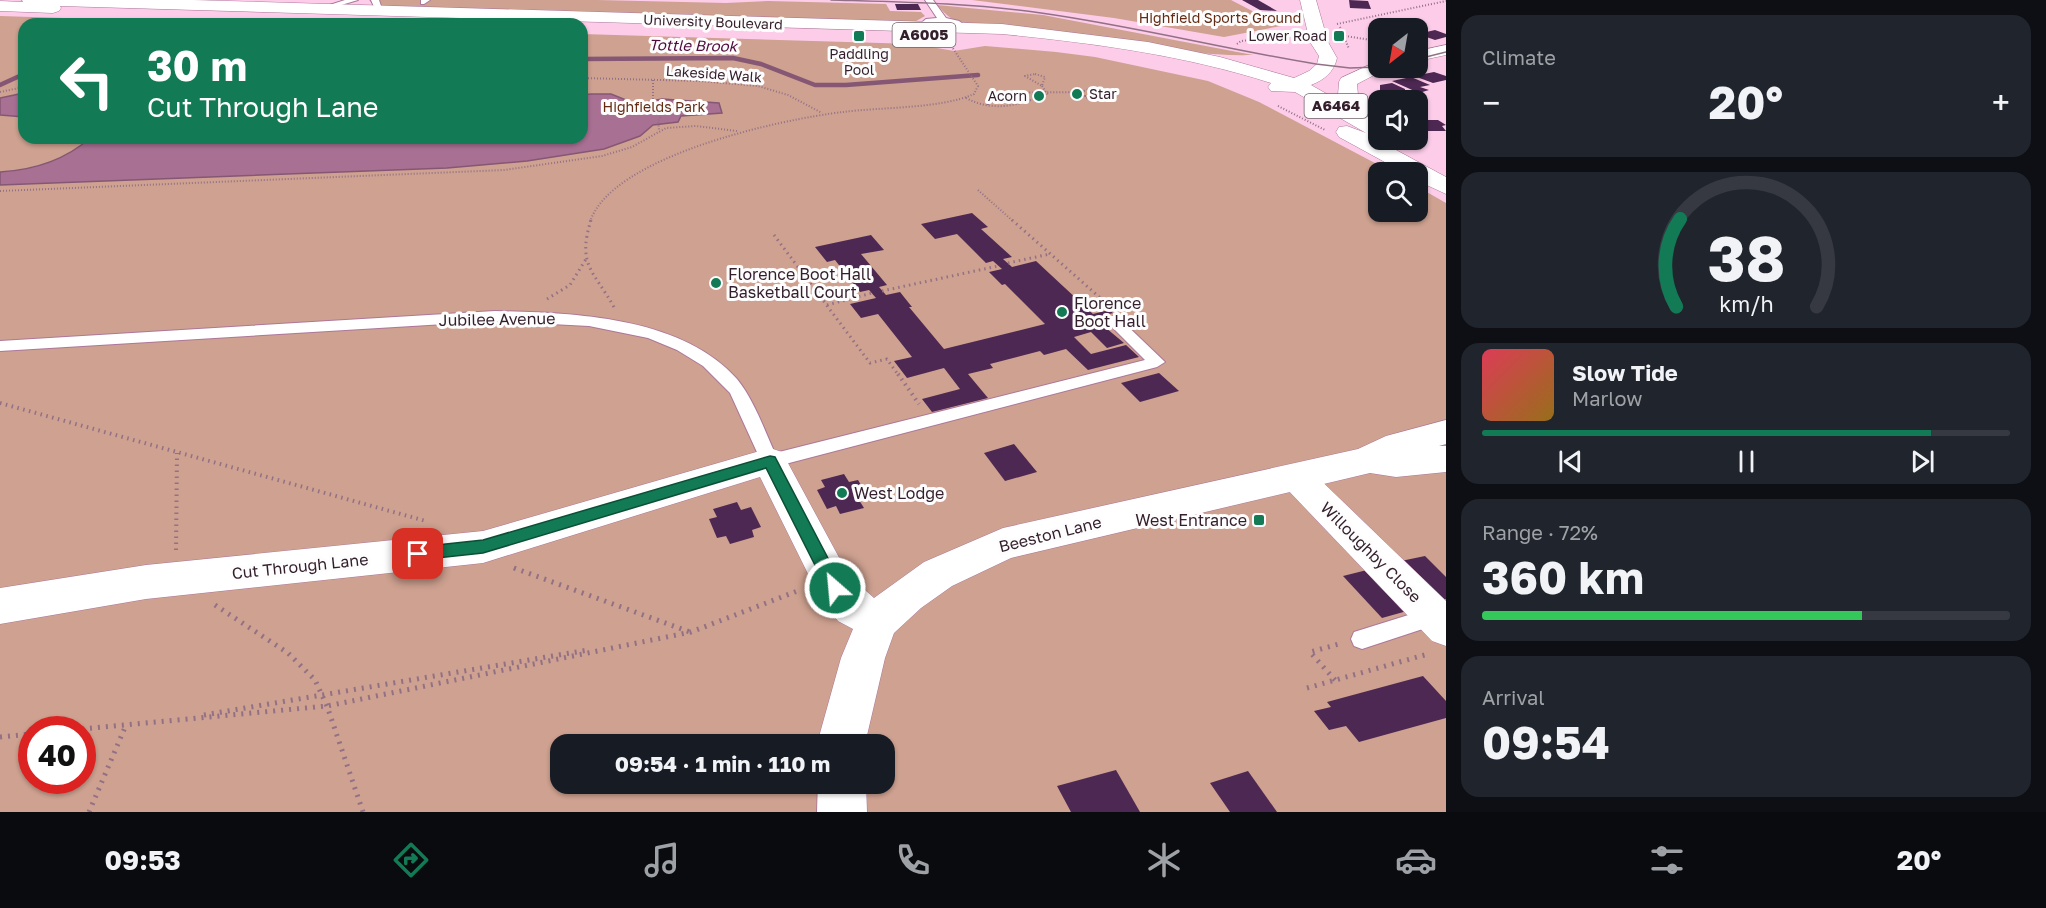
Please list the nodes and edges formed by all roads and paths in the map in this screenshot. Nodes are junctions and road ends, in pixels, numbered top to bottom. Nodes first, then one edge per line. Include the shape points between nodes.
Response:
1 (30, 0) edge
2 (354, 0) edge
3 (928, 0) edge
4 (1308, 0) edge
5 (1446, 2) edge
6 (0, 6) edge
7 (381, 6) edge
8 (321, 9) junction
9 (362, 18) edge
10 (943, 21) junction
11 (926, 24) junction
12 (1337, 24) dead end
13 (588, 25) edge
14 (961, 25) junction
15 (1297, 35) dead end
16 (1345, 36) dead end
17 (1368, 39) edge
18 (1237, 44) dead end
19 (953, 48) dead end
20 (1446, 50) edge
21 (1428, 54) edge
22 (1368, 71) edge
23 (588, 78) edge
24 (653, 80) junction
25 (1278, 80) junction
26 (1042, 86) junction
27 (18, 88) edge
28 (1097, 90) junction
29 (0, 92) edge
30 (1081, 93) junction
31 (1046, 94) junction
32 (1092, 94) junction
33 (1033, 95) junction
34 (1106, 96) junction
35 (966, 98) junction
36 (1037, 99) junction
37 (1097, 100) junction
38 (988, 105) junction
39 (1341, 108) junction
40 (823, 114) junction
41 (1368, 126) edge
42 (659, 130) junction
43 (737, 131) junction
44 (1328, 132) dead end
45 (1407, 150) edge
46 (1446, 174) edge
47 (1446, 186) edge
48 (978, 190) dead end
49 (0, 191) edge
50 (774, 235) dead end
51 (1051, 254) junction
52 (586, 259) junction
53 (1008, 263) dead end
54 (998, 266) dead end
55 (882, 291) dead end
56 (872, 293) dead end
57 (827, 305) junction
58 (495, 316) junction
59 (1112, 319) joint
60 (622, 327) junction
61 (0, 346) edge
62 (0, 403) edge
63 (930, 419) junction
64 (1446, 432) edge
65 (1446, 459) edge
66 (770, 461) junction
67 (1381, 462) junction
68 (1446, 474) edge
69 (1296, 477) junction
70 (436, 524) dead end
71 (509, 566) dead end
72 (807, 587) dead end
73 (0, 606) edge
74 (877, 621) junction
75 (691, 632) junction
76 (1439, 632) edge
77 (659, 638) junction
78 (1362, 639) joint
79 (1335, 680) junction
80 (1307, 688) dead end
81 (327, 706) junction
82 (174, 720) junction
83 (126, 725) junction
84 (96, 728) edge
85 (843, 734) edge
86 (18, 735) edge
87 (0, 737) edge
88 (842, 794) edge
89 (89, 812) edge
90 (363, 812) edge
91 (842, 812) edge

1 - 8 main road, University Boulevard / A6005
2 - 8 lane
3 - 10 lane
4 - 25 main road via 1312,49 1328,57 1325,67 1308,79
5 - 12 path
6 - 9 main road
7 - 8 main road, University Boulevard / A6005
7 - 11 main road, University Boulevard / A6005
10 - 11 lane
10 - 14 lane
11 - 14 main road, University Boulevard / A6005
13 - 25 main road, University Boulevard / A6005 via 1040,41
14 - 25 main road, University Boulevard / A6005 via 1057,34 1209,60
15 - 18 path
16 - 17 path
19 - 35 path via 978,86
20 - 21 street
22 - 39 street via 1348,82 1348,95
23 - 24 path, Lakeside Walk
24 - 40 path, Lakeside Walk via 724,82 773,89
24 - 42 path via 653,99 661,116
25 - 39 main road, University Boulevard / A6464
25 - 44 path
25 - 47 main road, University Boulevard / A6464
26 - 26 path via 1045,77 1026,75 1027,79
26 - 31 path
27 - 29 path
28 - 30 path
28 - 32 path
28 - 34 path
30 - 31 path
30 - 32 path
30 - 32 path
30 - 37 path
31 - 33 path
31 - 36 path
32 - 34 path
32 - 37 path
33 - 36 path
33 - 38 path via 992,93
34 - 37 path
35 - 38 path
35 - 40 path
36 - 38 path via 1010,106
39 - 41 main road, University Boulevard / A6464
40 - 43 path
42 - 43 path via 696,126
42 - 49 path via 632,147 602,156 504,170
43 - 52 path via 654,164 622,182 593,214 584,242
45 - 46 main road
48 - 51 path
50 - 57 path
51 - 53 path
51 - 59 path via 1122,316
52 - 58 path via 564,290
52 - 60 path
54 - 55 path
56 - 57 path
57 - 63 path via 870,363 887,359
58 - 60 lane, Jubilee Avenue via 567,318
58 - 61 lane, Jubilee Avenue
59 - 63 lane via 1157,362
60 - 66 lane, Jubilee Avenue via 677,344 711,362 733,386
62 - 70 path
63 - 66 lane
64 - 67 main road, Beeston Lane via 1398,446
65 - 67 main road, Beeston Lane
66 - 73 main road, Cut Through Lane via 483,547 146,582
66 - 74 main road, Jubilee Avenue via 835,588 853,608
67 - 68 main road
67 - 69 main road, Beeston Lane
69 - 74 main road, Beeston Lane via 1003,544 938,574
69 - 76 street, Willoughby Close
71 - 75 path
72 - 75 path
74 - 85 main road, Beeston Lane via 862,658
75 - 77 path
76 - 78 lane
76 - 79 path
77 - 81 path
77 - 82 path
78 - 79 path via 1310,652
79 - 80 path
81 - 82 path
81 - 90 path
82 - 83 path
83 - 84 path
83 - 89 path
86 - 87 path
88 - 91 main road

